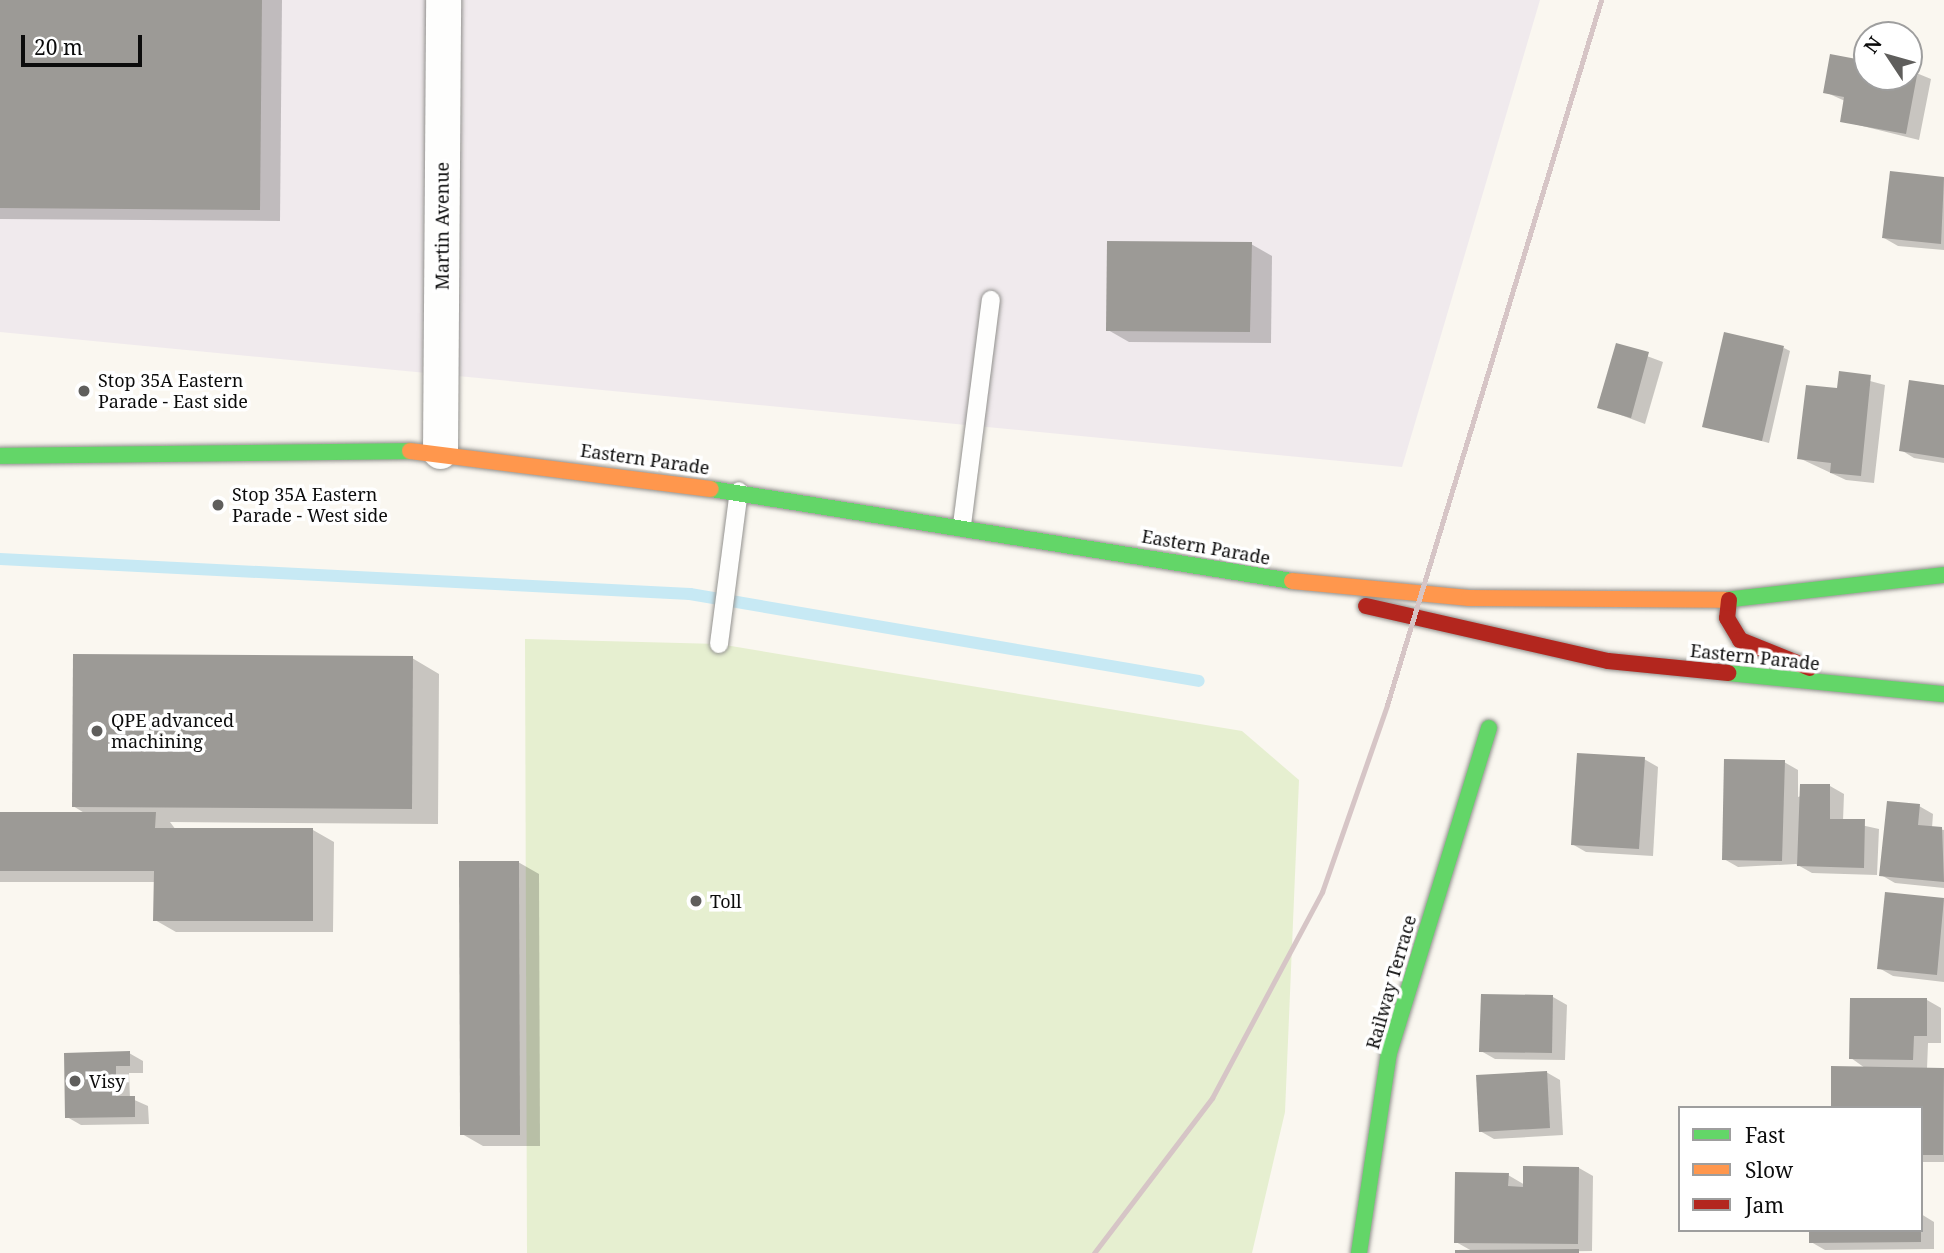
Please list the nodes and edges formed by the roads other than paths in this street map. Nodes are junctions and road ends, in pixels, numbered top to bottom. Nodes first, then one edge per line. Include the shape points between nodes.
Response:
1 (443, 0) edge
2 (991, 300) dead end
3 (440, 451) junction
4 (0, 456) edge
5 (739, 491) junction
6 (962, 525) junction
7 (1944, 575) edge
8 (1279, 580) junction
9 (1729, 600) junction
10 (719, 644) dead end
11 (1865, 687) junction
12 (1944, 694) edge
13 (1489, 728) dead end
14 (1359, 1253) edge

1 - 3 street, Martin Avenue
2 - 6 lane
3 - 4 main road, Eastern Parade
3 - 5 main road, Eastern Parade
5 - 6 main road, Eastern Parade
5 - 10 lane
6 - 8 main road, Eastern Parade
7 - 9 main road, Eastern Parade
8 - 9 main road, Eastern Parade via 1576,604
8 - 11 main road, Eastern Parade via 1500,641 1630,663
9 - 11 main road via 1727,618 1740,640
11 - 12 main road, Eastern Parade
13 - 14 main road, Railway Terrace via 1390,1053

